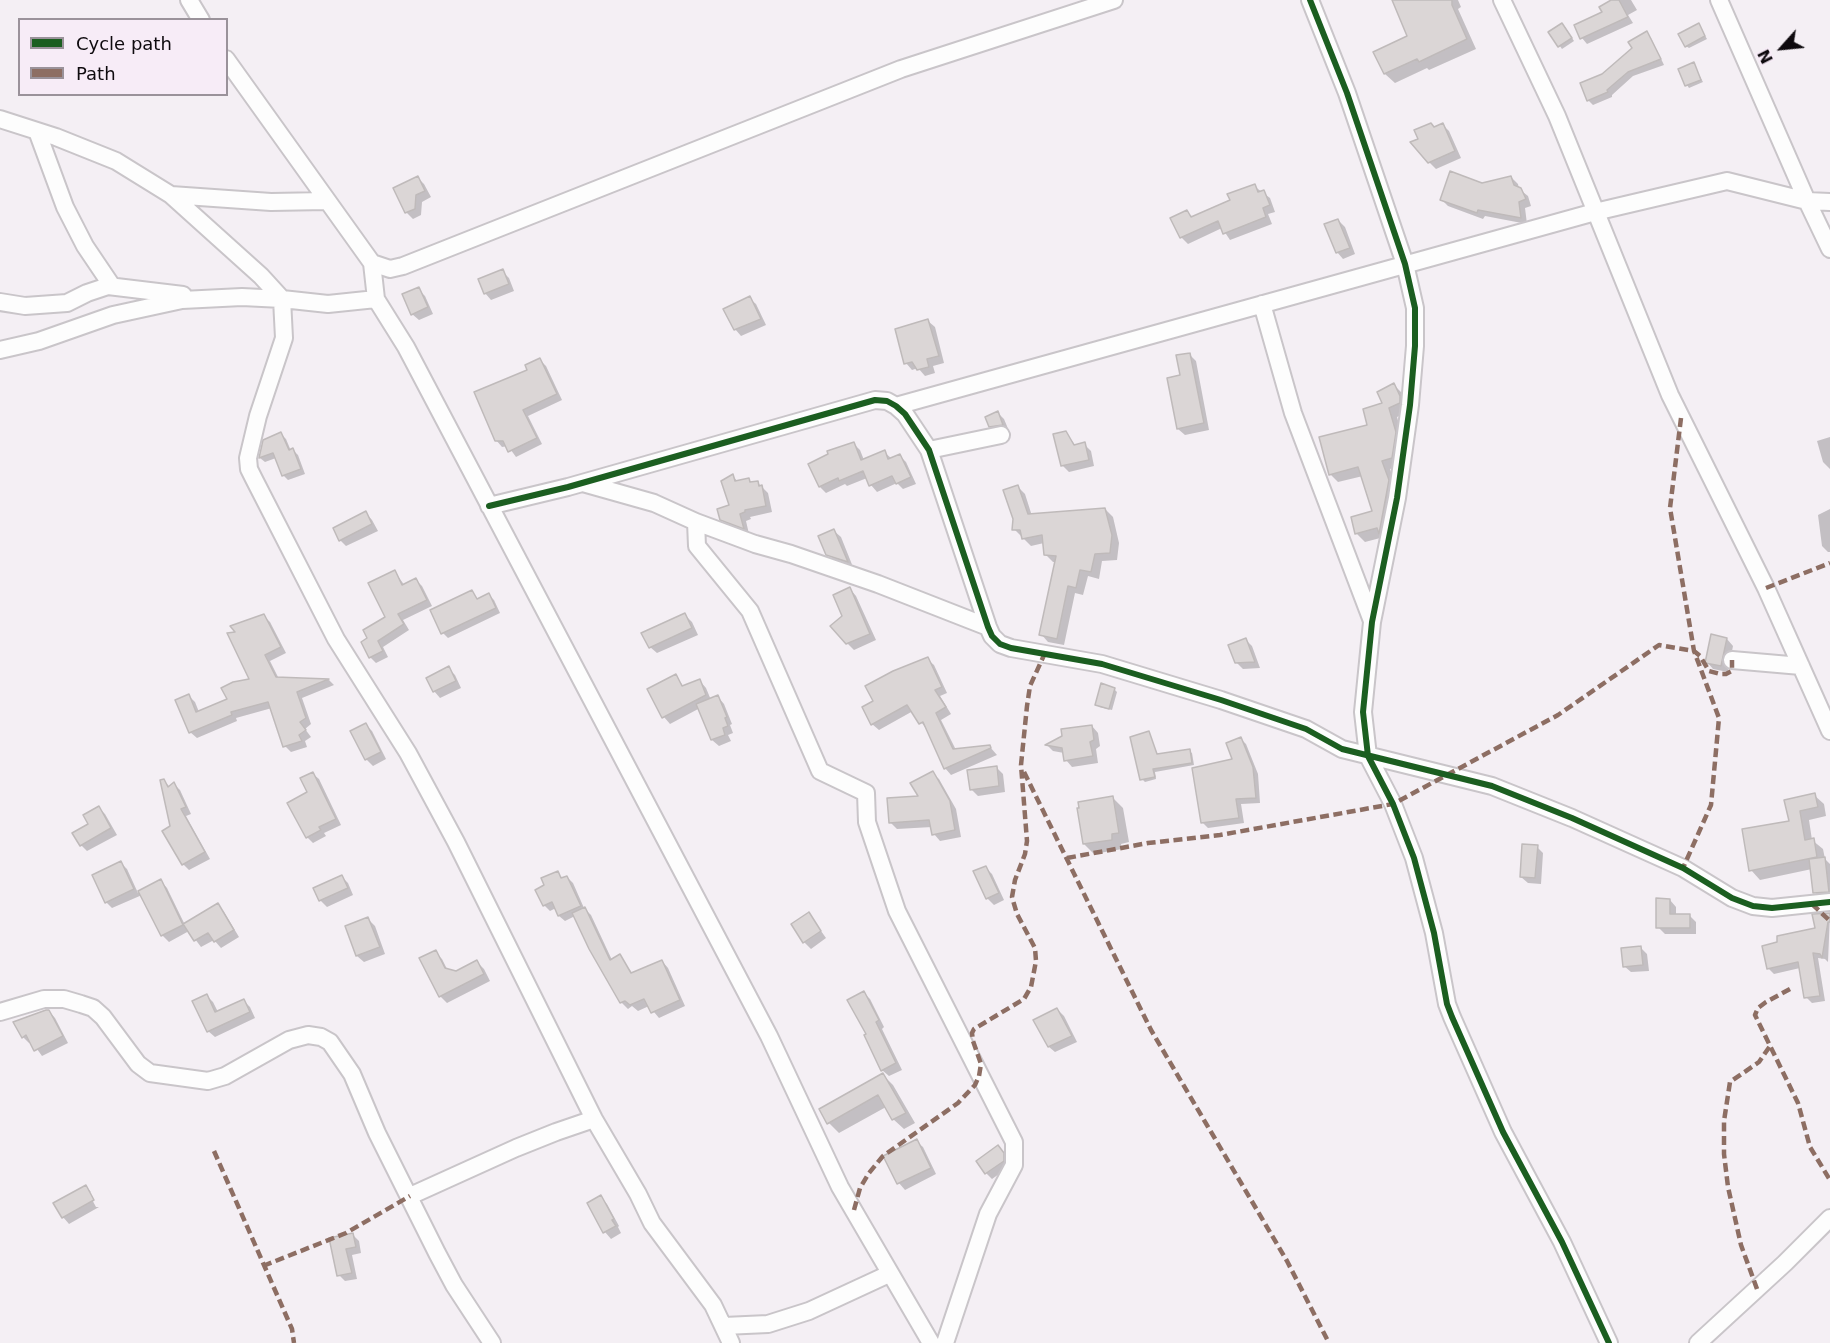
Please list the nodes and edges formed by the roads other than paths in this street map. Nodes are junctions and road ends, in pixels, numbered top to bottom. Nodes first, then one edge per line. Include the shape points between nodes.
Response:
1 (189, 0) edge
2 (1114, 0) edge
3 (1310, 0) edge
4 (1502, 0) edge
5 (1719, 0) edge
6 (200, 18) edge
7 (228, 62) edge
8 (0, 119) edge
9 (37, 131) junction
10 (171, 195) junction
11 (326, 201) junction
12 (1807, 201) junction
13 (1830, 202) edge
14 (1595, 212) junction
15 (1830, 249) edge
16 (372, 263) junction
17 (1405, 264) junction
18 (112, 286) junction
19 (205, 298) junction
20 (282, 299) junction
21 (376, 299) junction
22 (0, 302) edge
23 (1262, 304) junction
24 (0, 350) edge
25 (896, 406) junction
26 (1001, 435) dead end
27 (929, 450) junction
28 (583, 483) junction
29 (489, 506) junction
30 (696, 522) junction
31 (1372, 622) junction
32 (988, 627) junction
33 (1732, 660) dead end
34 (1801, 666) junction
35 (1830, 731) edge
36 (1368, 756) junction
37 (1830, 902) edge
38 (0, 1012) edge
39 (594, 1119) junction
40 (410, 1196) junction
41 (1830, 1218) edge
42 (889, 1274) junction
43 (724, 1326) junction
44 (492, 1343) edge
45 (731, 1343) edge
46 (931, 1343) edge
47 (945, 1343) edge
48 (1609, 1343) edge
49 (1698, 1343) edge

1 - 6 street
2 - 16 street via 901,69 403,266 390,269
3 - 17 street via 1347,93
4 - 14 street via 1557,116
5 - 12 street
7 - 11 street
8 - 9 street
9 - 10 street via 116,161
9 - 18 street via 65,207
10 - 11 street via 272,202
10 - 20 street
11 - 16 street
12 - 13 street
12 - 14 street via 1727,181
12 - 15 street
14 - 17 street
14 - 34 street via 1670,395
16 - 21 street
17 - 23 street
17 - 31 street via 1416,328 1410,405 1397,498
18 - 19 street
18 - 22 street via 67,303 25,306
19 - 20 street
19 - 24 street via 113,315
20 - 21 street via 328,304
20 - 39 street via 284,338 258,416 249,469 336,639 408,753 450,832
21 - 29 street via 406,347
23 - 25 street
23 - 31 street via 1293,413
25 - 27 street
25 - 28 street via 875,400
26 - 27 street
27 - 32 street
28 - 29 street
28 - 30 street via 654,503
29 - 42 street via 769,1036 840,1187
30 - 32 street via 878,584
30 - 47 street via 697,546 750,611 820,771 866,793 867,822 897,910 1014,1142 1014,1165 988,1215
31 - 36 street via 1363,711
32 - 36 street via 1006,647 1102,664 1167,683 1306,729 1342,749
33 - 34 street
34 - 35 street
36 - 37 street via 1492,786 1693,872 1732,898 1753,906
36 - 48 street via 1393,804 1414,858 1452,1017 1503,1132 1562,1242
38 - 40 street via 45,999 64,999 93,1008 138,1064 150,1073 208,1082 289,1040 308,1035 321,1037 330,1042 352,1074
39 - 40 street via 516,1148
39 - 43 street via 652,1223 706,1294
40 - 44 street via 454,1285
41 - 49 street
42 - 43 street via 809,1311 768,1324
42 - 46 street
43 - 45 street

